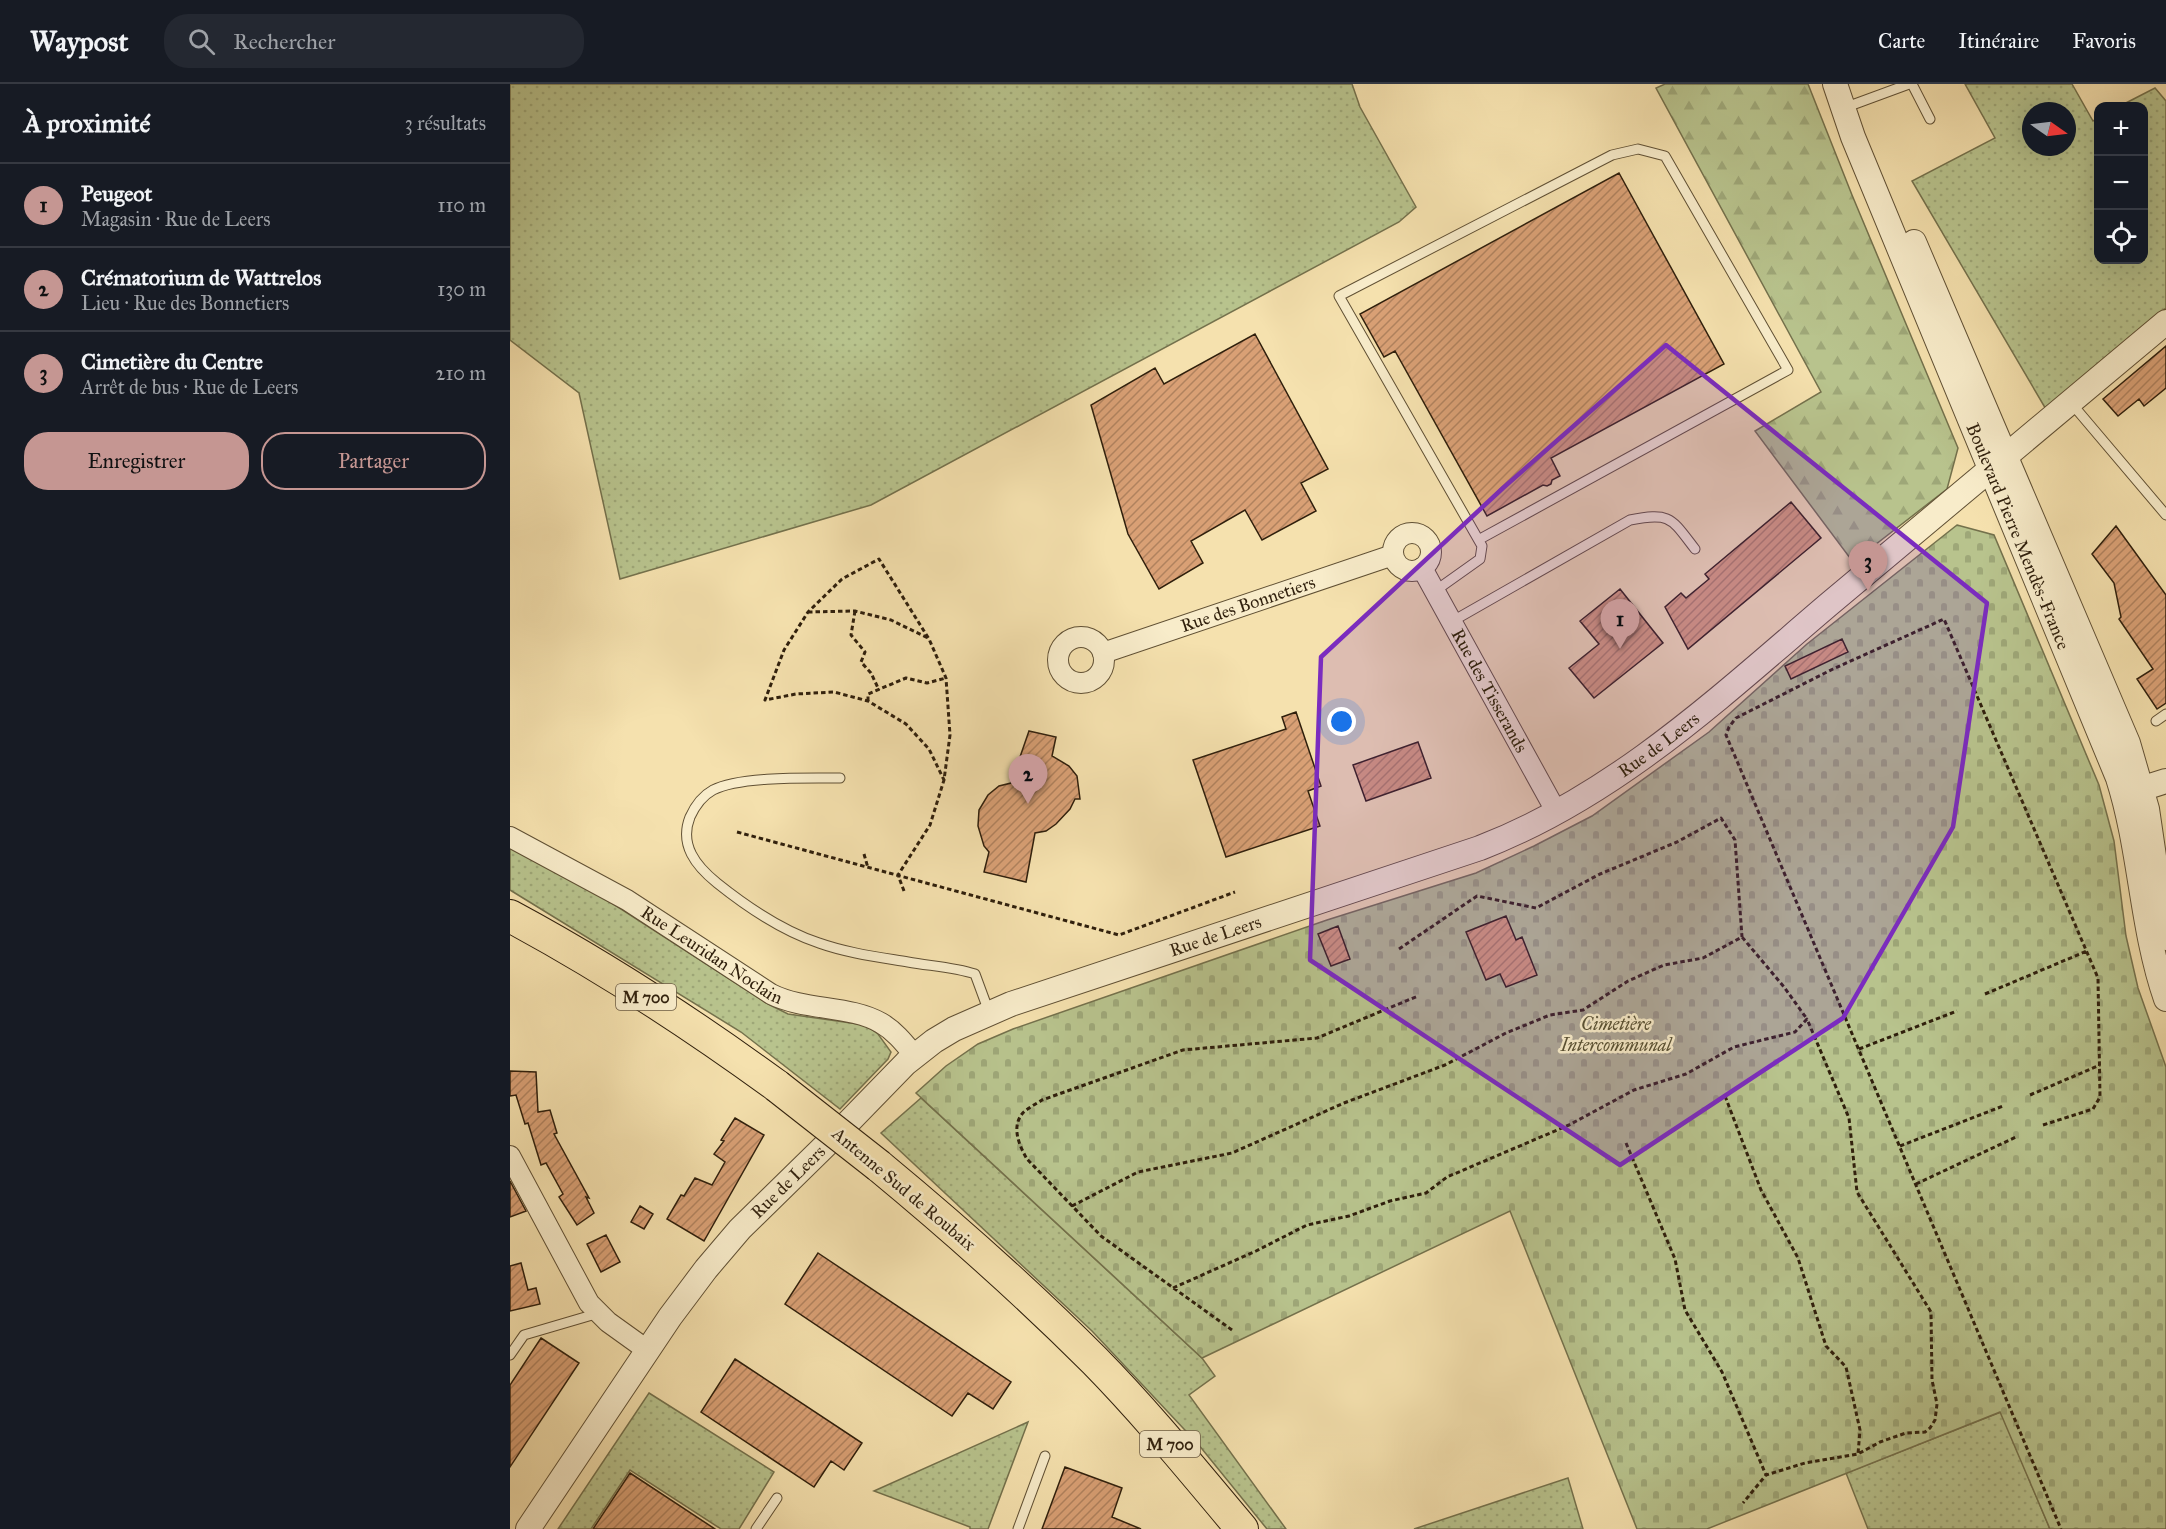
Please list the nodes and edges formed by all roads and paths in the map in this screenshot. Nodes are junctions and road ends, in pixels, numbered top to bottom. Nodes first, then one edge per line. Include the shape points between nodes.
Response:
1 (1835, 84) edge
2 (1841, 84) edge
3 (1910, 84) edge
4 (1847, 107) junction
5 (1930, 119) dead end
6 (2166, 322) edge
7 (2070, 402) junction
8 (1998, 462) junction
9 (2166, 515) edge
10 (1480, 539) junction
11 (1695, 549) dead end
12 (1393, 555) junction
13 (1422, 568) junction
14 (1435, 591) junction
15 (855, 611) junction
16 (808, 612) junction
17 (1451, 622) junction
18 (929, 639) junction
19 (1102, 653) dead end
20 (946, 678) junction
21 (879, 690) junction
22 (868, 701) junction
23 (2166, 714) edge
24 (2156, 722) dead end
25 (840, 778) dead end
26 (944, 780) junction
27 (2166, 782) edge
28 (2133, 791) junction
29 (1557, 813) junction
30 (737, 832) dead end
31 (510, 837) edge
32 (864, 854) dead end
33 (868, 868) junction
34 (898, 875) junction
35 (904, 891) dead end
36 (1235, 892) dead end
37 (510, 916) edge
38 (1742, 937) junction
39 (2166, 938) edge
40 (1399, 949) dead end
41 (2087, 951) junction
42 (1985, 994) dead end
43 (1418, 996) dead end
44 (2166, 999) edge
45 (1957, 1011) dead end
46 (989, 1012) junction
47 (1807, 1019) junction
48 (1859, 1049) junction
49 (915, 1056) junction
50 (2100, 1065) junction
51 (2030, 1095) dead end
52 (1725, 1096) dead end
53 (2003, 1106) dead end
54 (2043, 1125) dead end
55 (2016, 1137) dead end
56 (1626, 1143) dead end
57 (1900, 1146) junction
58 (510, 1156) edge
59 (1916, 1184) junction
60 (1072, 1206) junction
61 (1173, 1288) junction
62 (599, 1313) junction
63 (1232, 1330) dead end
64 (647, 1350) junction
65 (510, 1355) edge
66 (1858, 1454) junction
67 (1045, 1456) dead end
68 (1766, 1475) junction
69 (777, 1498) dead end
70 (1743, 1503) dead end
71 (528, 1529) edge
72 (756, 1529) edge
73 (1018, 1529) edge
74 (1242, 1529) edge
75 (2061, 1529) edge

1 - 4 street, Boulevard Pierre Mendès-France
2 - 4 street, Boulevard Pierre Mendès-France
3 - 4 lane
3 - 5 lane
4 - 8 street, Boulevard Pierre Mendès-France via 1935,288
6 - 7 street, Rue de Leers
7 - 8 street, Rue de Leers
7 - 9 lane
8 - 28 street, Boulevard Pierre Mendès-France via 2128,743
8 - 29 street, Rue de Leers via 1681,730
10 - 10 lane via 1340,296 1612,155 1638,149 1665,156 1788,370
10 - 14 lane via 1480,559
11 - 17 lane via 1674,521 1654,515 1630,519
12 - 13 street via 1404,570
12 - 13 street via 1399,537 1417,533 1431,546 1431,559
12 - 19 street, Rue des Bonnetiers
13 - 14 street, Rue des Tisserands
14 - 17 street, Rue des Tisserands
15 - 16 path
15 - 18 path via 891,620
15 - 21 path via 851,635 865,652 861,662
16 - 18 path via 842,579 879,559
16 - 22 path via 784,650 765,700 834,692
17 - 29 street, Rue des Tisserands
18 - 20 path
20 - 21 path via 927,683 906,678
20 - 26 path via 950,735
21 - 22 path via 868,694
22 - 26 path via 906,724 929,749
23 - 24 lane
25 - 46 lane via 744,782 714,790 695,805 688,824 687,848 708,876 740,902 818,943 975,974
26 - 34 path via 930,825
27 - 28 street
28 - 39 street, Boulevard Pierre Mendès-France via 2153,845
28 - 44 street, Boulevard Pierre Mendès-France via 2133,832 2146,924
29 - 46 street, Rue de Leers via 1461,855
30 - 33 path
31 - 49 street, Rue Leuridan Noclain via 627,900 771,994 874,1019 891,1030
32 - 33 path
33 - 34 path
34 - 35 path
34 - 36 path via 1119,936
37 - 74 highway, Antenne Sud de Roubaix / M 700, bridge via 738,1057 932,1210 1095,1362
38 - 40 path via 1735,840 1721,818 1536,908 1477,896
38 - 47 path
38 - 60 path via 1703,958 1664,964 1583,1010 1550,1015 1445,1065 1344,1103 1232,1153 1138,1172
41 - 42 path
41 - 48 path via 1944,619 1736,718 1726,735
41 - 50 path via 2098,978
43 - 60 path via 1317,1038 1183,1050 1042,1100 1022,1114 1017,1126 1019,1144
45 - 48 path
46 - 49 street, Rue de Leers via 954,1029
47 - 61 path via 1795,1032 1734,1047 1686,1074 1634,1090 1569,1125 1447,1177 1426,1193 1307,1225
47 - 66 path via 1849,1118 1857,1192 1931,1312 1935,1420 1924,1432 1906,1433
48 - 57 path
49 - 64 street, Rue de Leers via 740,1229
50 - 51 path
50 - 54 path via 2100,1097 2093,1109
52 - 66 path via 1761,1190 1798,1258 1826,1346 1846,1366 1860,1430
53 - 57 path
55 - 59 path
56 - 68 path via 1675,1259 1686,1310 1722,1372
57 - 59 path
58 - 62 street via 582,1292
59 - 75 path
60 - 61 path via 1101,1236
61 - 63 path
62 - 64 street
62 - 65 lane via 524,1335
64 - 71 street, Rue de Leers
66 - 68 path via 1805,1463
67 - 73 lane
68 - 70 path
69 - 72 lane

